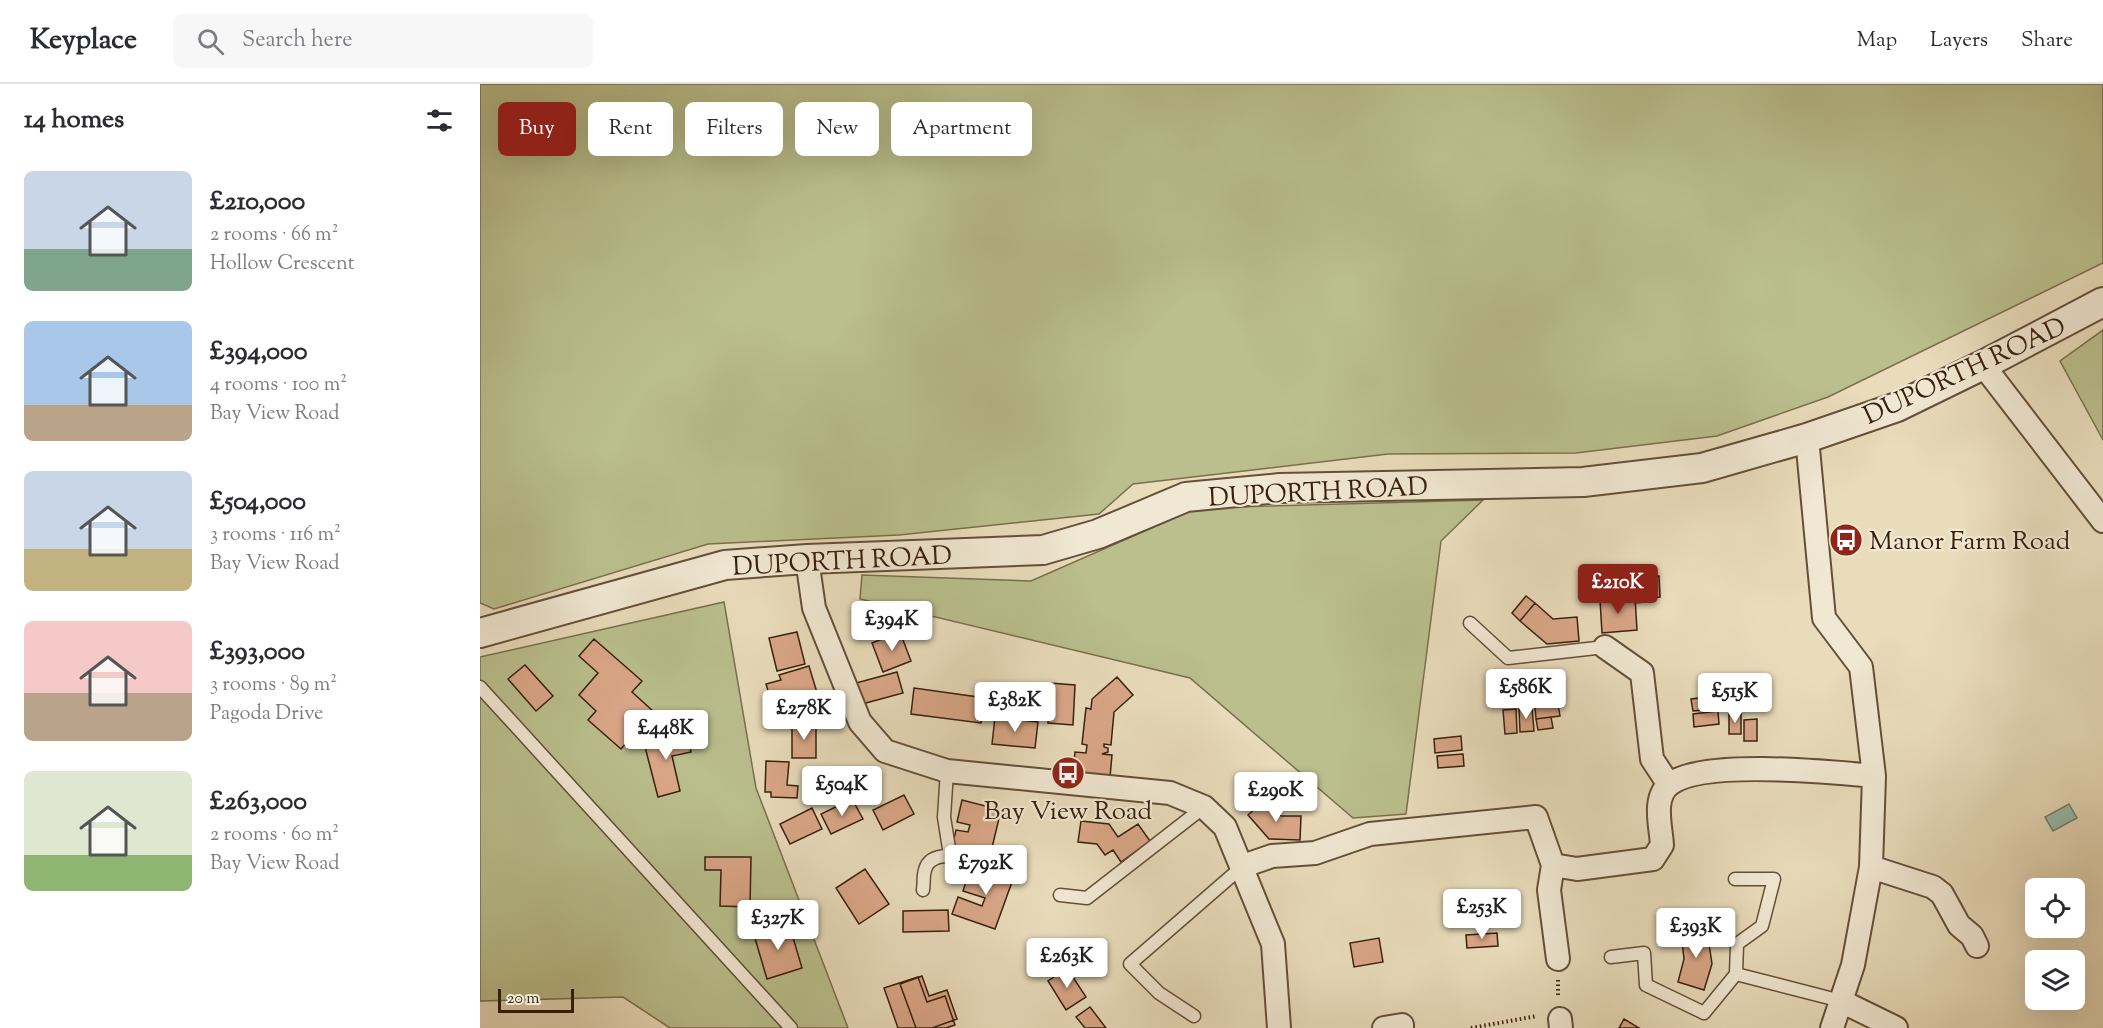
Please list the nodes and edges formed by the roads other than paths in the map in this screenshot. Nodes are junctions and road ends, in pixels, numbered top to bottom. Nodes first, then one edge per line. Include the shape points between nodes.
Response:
1 (2103, 302) edge
2 (1983, 365) junction
3 (1807, 438) junction
4 (2103, 521) edge
5 (807, 559) junction
6 (1470, 623) dead end
7 (480, 633) edge
8 (1605, 647) joint
9 (480, 687) edge
10 (947, 771) junction
11 (1874, 776) junction
12 (1669, 785) junction
13 (1204, 807) junction
14 (950, 855) junction
15 (992, 864) dead end
16 (1552, 865) junction
17 (1243, 866) junction
18 (1871, 867) junction
19 (1735, 879) dead end
20 (923, 890) dead end
21 (1060, 895) dead end
22 (1977, 946) dead end
23 (1611, 957) dead end
24 (1558, 958) road end
25 (1736, 974) junction
26 (1841, 1001) junction
27 (1194, 1016) dead end
28 (791, 1028) edge
29 (1279, 1028) edge
30 (1384, 1028) edge
31 (1402, 1028) edge
32 (1832, 1028) edge
33 (1896, 1028) edge

1 - 2 street, DUPORTH ROAD
2 - 3 street, DUPORTH ROAD via 1897,407
2 - 4 street
3 - 5 street, DUPORTH ROAD via 1702,468 1583,482 1280,488 1186,497 1098,534 1043,550
3 - 11 street via 1824,618 1861,667
5 - 7 street, DUPORTH ROAD via 725,565
5 - 10 street via 814,608 860,722 885,751
6 - 8 lane via 1508,658
8 - 12 street via 1642,673 1652,759
9 - 28 lane
10 - 13 street via 1170,793
10 - 14 lane via 944,817
11 - 12 street via 1770,768 1692,775
11 - 18 street
12 - 16 street via 1659,802 1662,845 1653,859 1577,869
13 - 17 street via 1225,827
13 - 21 lane via 1086,898
14 - 15 lane
14 - 20 lane via 931,861 925,868
16 - 17 street via 1536,817 1370,834 1315,853 1272,856
16 - 24 street via 1549,890
17 - 27 lane via 1130,964 1159,993
17 - 29 street via 1273,944
18 - 22 street via 1933,887 1942,894 1953,917
18 - 26 street via 1853,965
19 - 25 lane via 1773,879 1762,926 1737,944
23 - 25 lane via 1644,953 1646,985 1704,1013
25 - 26 lane
26 - 32 street
26 - 33 street
30 - 31 street

